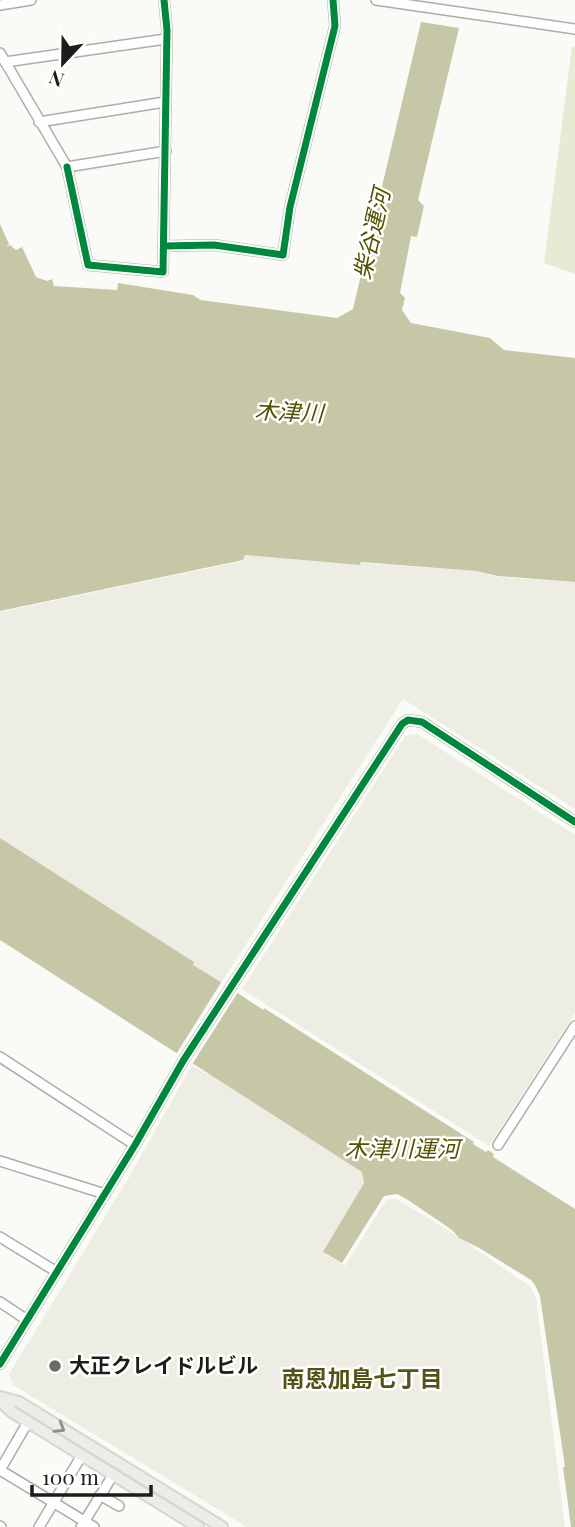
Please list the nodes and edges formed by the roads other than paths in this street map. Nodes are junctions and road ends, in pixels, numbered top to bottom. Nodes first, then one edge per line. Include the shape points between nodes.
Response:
1 (31, 0) edge
2 (164, 0) edge
3 (332, 0) edge
4 (376, 0) edge
5 (14, 1) edge
6 (0, 5) edge
7 (447, 5) edge
8 (575, 29) edge
9 (166, 38) junction
10 (2, 57) edge
11 (165, 102) junction
12 (39, 122) junction
13 (166, 151) junction
14 (67, 167) junction
15 (164, 246) junction
16 (575, 822) edge
17 (575, 1026) edge
18 (0, 1057) edge
19 (135, 1145) junction
20 (498, 1145) dead end
21 (0, 1161) edge
22 (105, 1194) junction
23 (0, 1237) edge
24 (57, 1272) junction
25 (0, 1302) edge
26 (27, 1320) junction
27 (3, 1352) edge
28 (0, 1364) edge
29 (0, 1399) edge
30 (28, 1422) junction
31 (82, 1455) junction
32 (0, 1470) edge
33 (113, 1475) junction
34 (100, 1495) junction
35 (53, 1503) junction
36 (119, 1506) dead end
37 (83, 1524) edge
38 (39, 1527) edge
39 (94, 1527) edge
40 (198, 1527) edge
41 (222, 1527) edge

1 - 5 street
2 - 9 street
3 - 15 street via 335,26 290,207 283,255 214,245
4 - 7 street
5 - 6 street
7 - 8 street
9 - 10 street
9 - 11 street
10 - 12 street
11 - 12 street
11 - 13 street
12 - 14 street
13 - 14 street
13 - 15 street
14 - 15 street via 88,265 163,272
16 - 19 street via 422,722 408,720 397,729 183,1061
17 - 20 street
18 - 19 street
19 - 22 street
21 - 22 street
22 - 24 street
23 - 24 street
24 - 26 street
25 - 26 street
26 - 27 street
27 - 28 street
29 - 30 main road
29 -> 41 main road via 19,1402
30 - 31 main road
30 - 32 street
31 - 33 main road
31 - 35 street
32 - 35 street
33 - 34 street
33 - 40 main road
34 - 36 street
34 - 37 street
35 - 37 street
35 - 38 street
37 - 39 street

